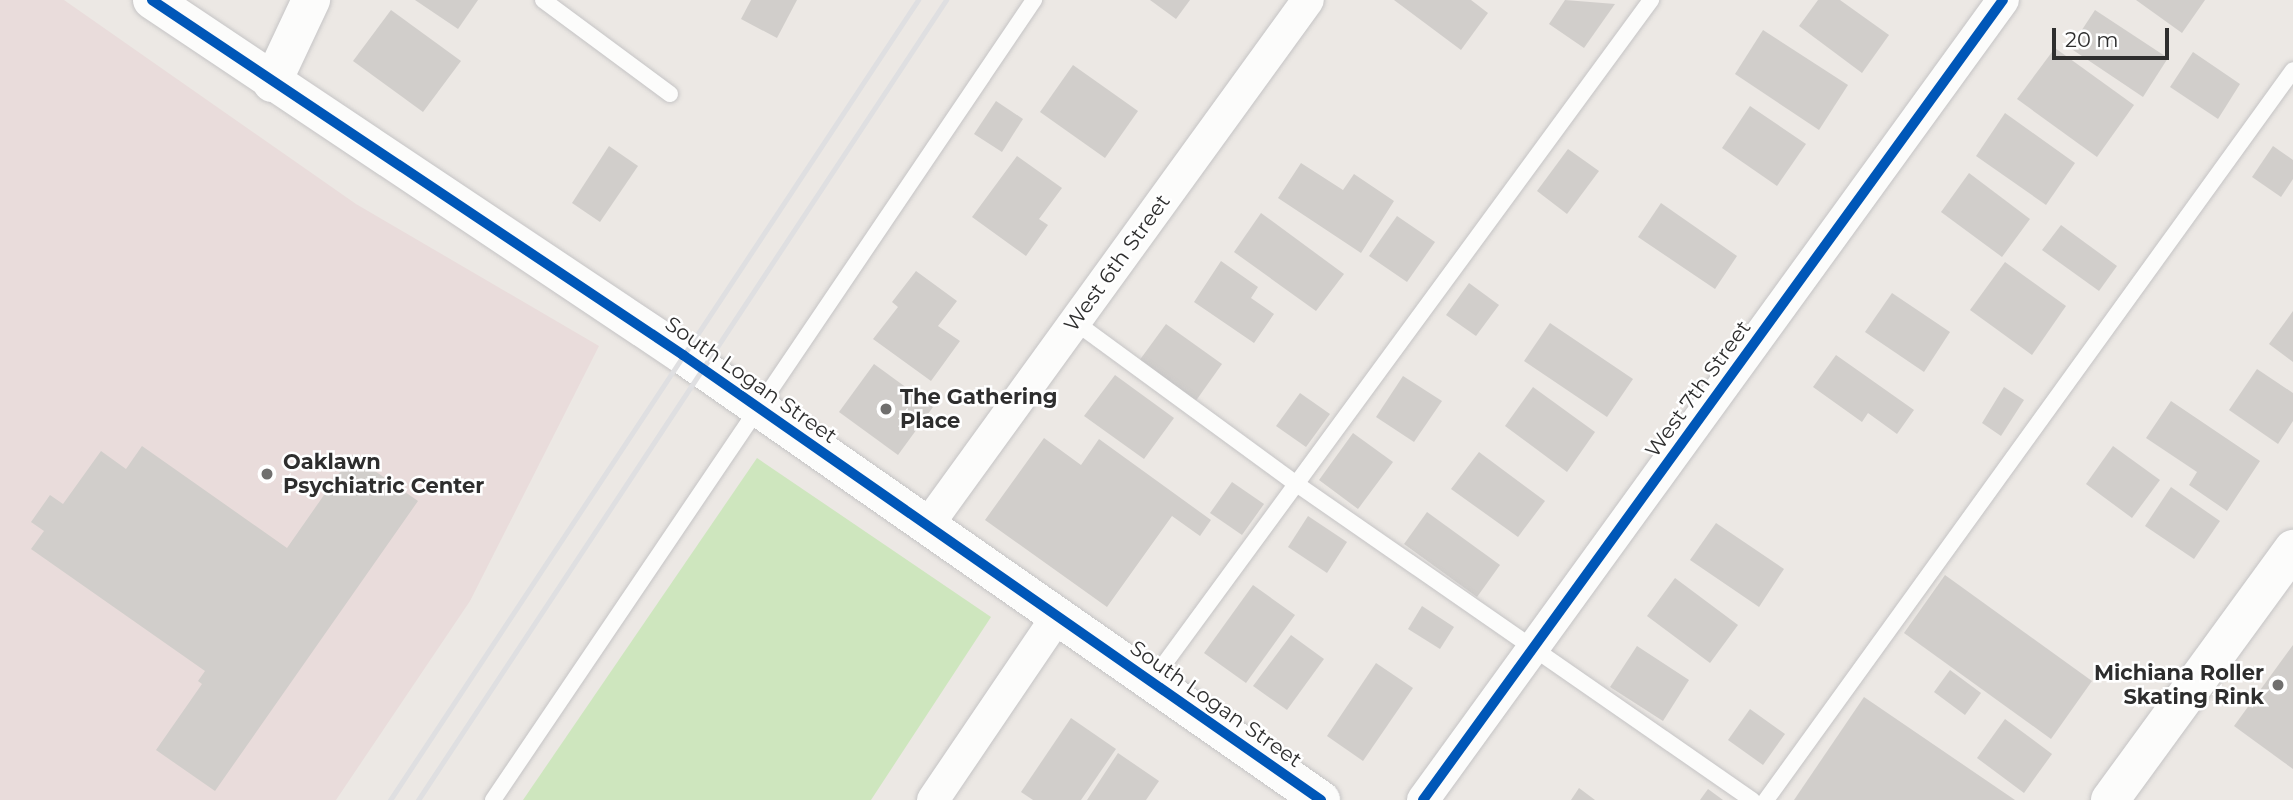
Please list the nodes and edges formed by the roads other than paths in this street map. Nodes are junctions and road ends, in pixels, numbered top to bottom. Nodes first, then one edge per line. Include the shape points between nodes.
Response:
1 (152, 0) edge
2 (311, 0) edge
3 (543, 0) edge
4 (1034, 0) edge
5 (1308, 0) edge
6 (1651, 0) edge
7 (2003, 0) edge
8 (2293, 70) edge
9 (272, 82) junction
10 (670, 94) dead end
11 (1074, 321) junction
12 (758, 408) junction
13 (1298, 485) junction
14 (927, 526) junction
15 (2293, 549) edge
16 (1058, 617) junction
17 (1532, 648) junction
18 (1152, 682) junction
19 (493, 800) edge
20 (933, 800) edge
21 (1321, 800) edge
22 (1423, 800) edge
23 (1752, 800) edge
24 (1766, 800) edge
25 (2110, 800) edge

1 - 9 street, South Logan Street
2 - 9 street
3 - 10 lane
4 - 12 lane
5 - 11 street, West 6th Street
6 - 13 lane
7 - 17 street, West 7th Street
8 - 24 lane
9 - 12 street, South Logan Street
11 - 13 lane
11 - 14 street, West 6th Street
12 - 14 street, South Logan Street
12 - 19 lane
13 - 17 lane
13 - 18 lane
14 - 16 street, South Logan Street
15 - 25 street
16 - 18 street, South Logan Street
16 - 20 street
17 - 22 street, West 7th Street
17 - 23 lane
18 - 21 street, South Logan Street

